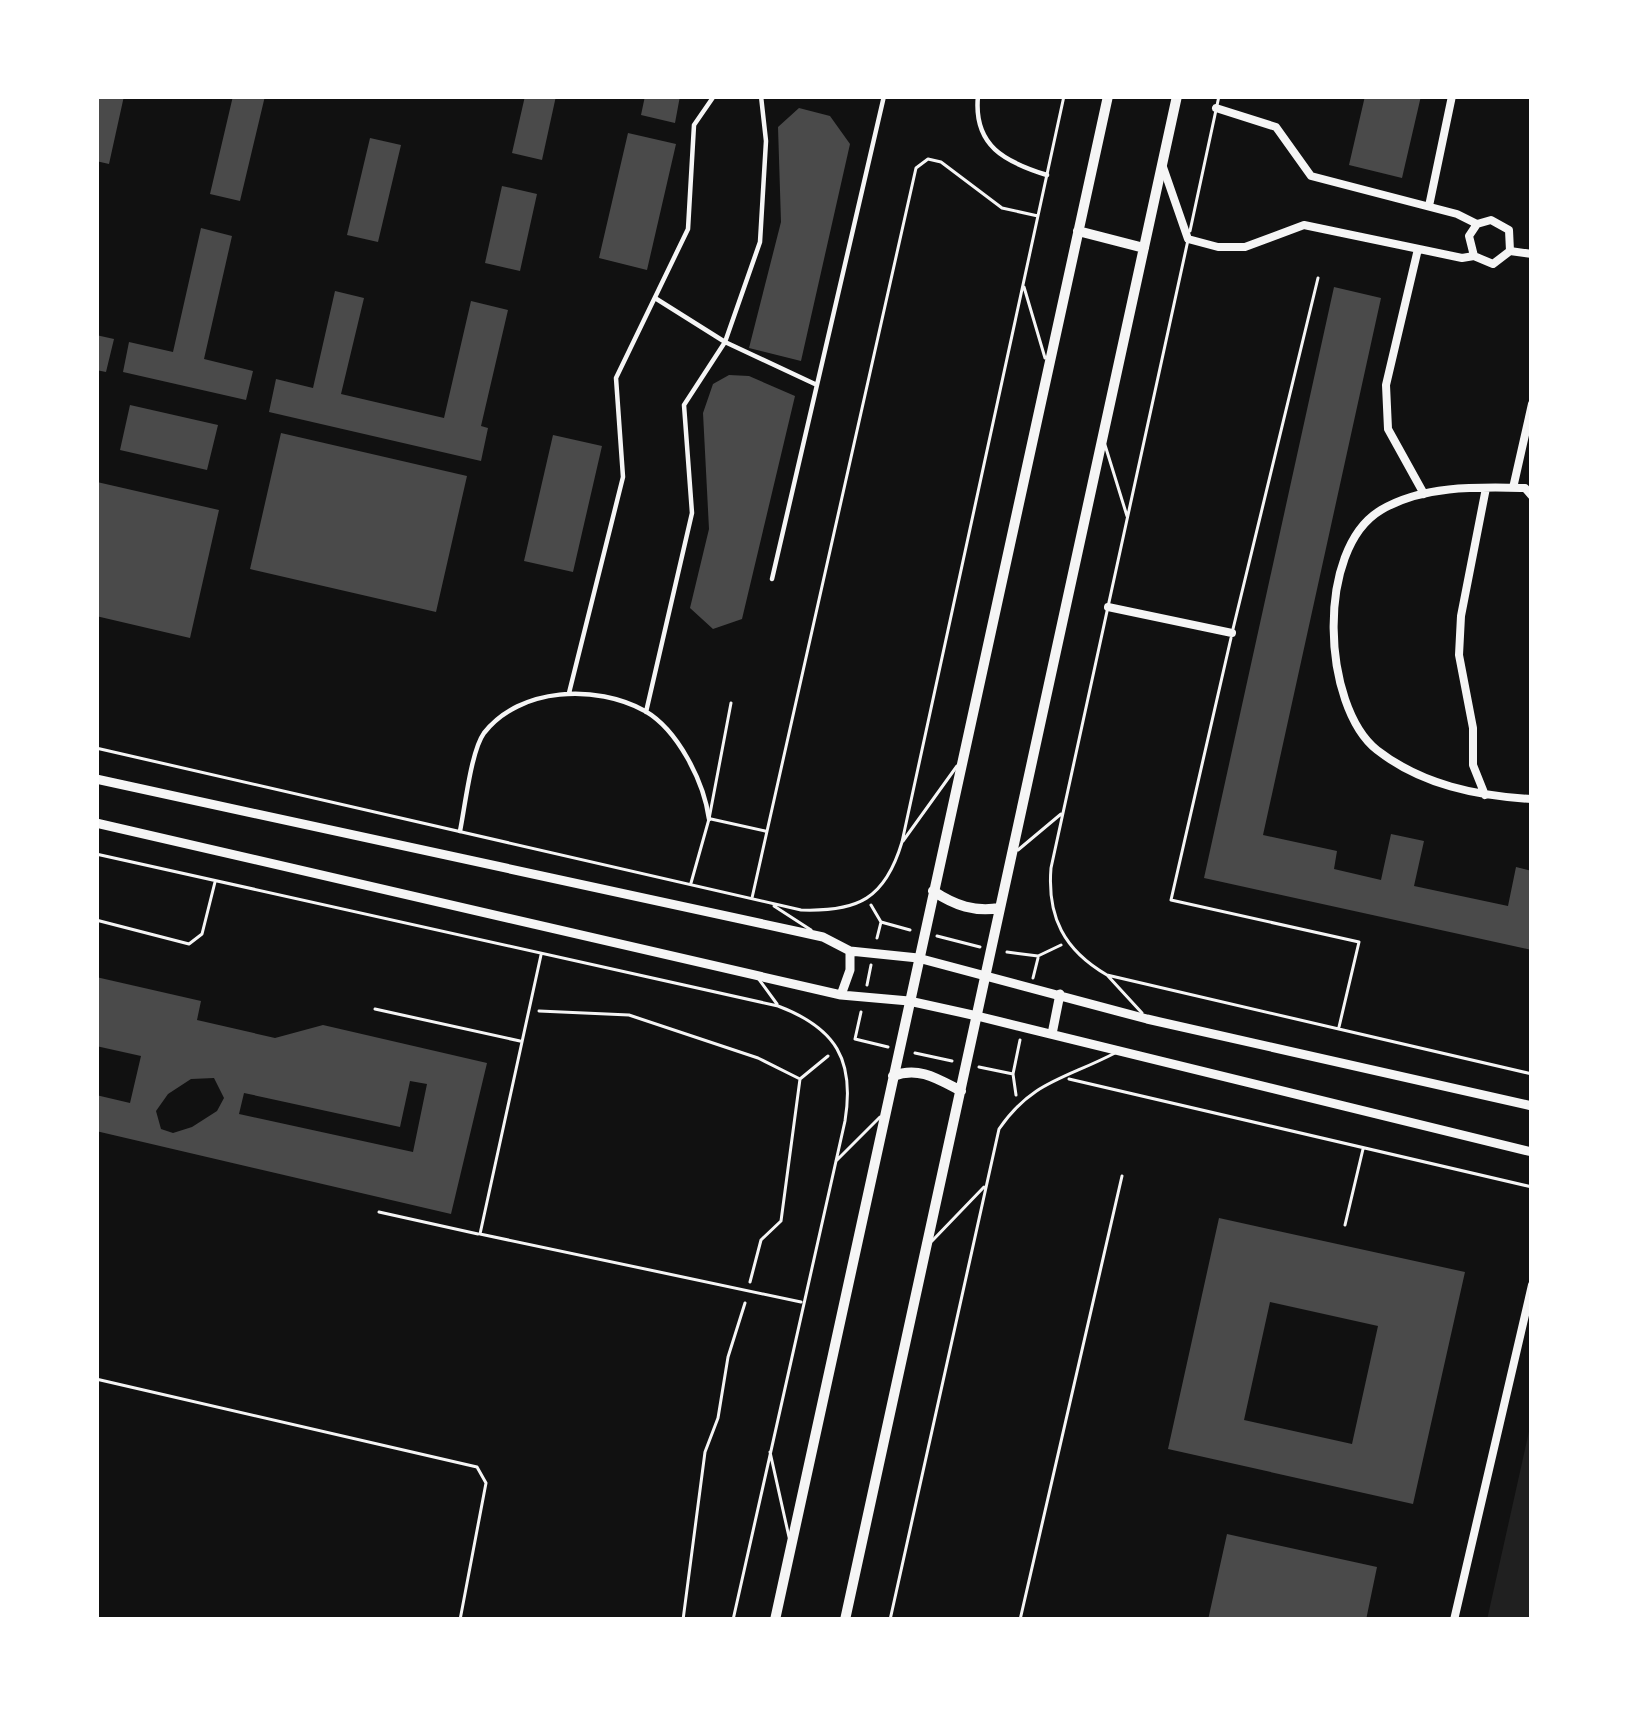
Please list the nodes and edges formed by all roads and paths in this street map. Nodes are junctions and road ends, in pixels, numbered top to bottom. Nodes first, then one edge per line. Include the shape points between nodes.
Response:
1 (714, 96) edge
2 (761, 96) edge
3 (884, 96) edge
4 (978, 96) edge
5 (1064, 96) edge
6 (1108, 96) edge
7 (1177, 96) edge
8 (1219, 96) edge
9 (1452, 96) edge
10 (1216, 109) junction
11 (1162, 165) junction
12 (1047, 176) junction
13 (1429, 206) junction
14 (1038, 216) junction
15 (1477, 224) junction
16 (1078, 231) junction
17 (1188, 239) junction
18 (1144, 248) junction
19 (1418, 249) junction
20 (1510, 251) junction
21 (1532, 254) edge
22 (1474, 256) junction
23 (1318, 278) dead end
24 (1023, 285) junction
25 (655, 298) junction
26 (725, 342) junction
27 (1048, 369) junction
28 (817, 385) junction
29 (1532, 404) edge
30 (1103, 436) junction
31 (1486, 488) junction
32 (1513, 488) junction
33 (1424, 494) junction
34 (1532, 496) edge
35 (1127, 518) junction
36 (772, 579) dead end
37 (1108, 607) junction
38 (1232, 633) junction
39 (569, 693) junction
40 (731, 703) dead end
41 (646, 712) junction
42 (96, 748) edge
43 (962, 760) junction
44 (96, 779) edge
45 (1485, 796) junction
46 (1532, 799) edge
47 (1064, 812) junction
48 (709, 819) junction
49 (96, 823) edge
50 (460, 831) junction
51 (765, 831) junction
52 (902, 842) junction
53 (96, 854) edge
54 (1012, 856) junction
55 (216, 880) junction
56 (691, 885) junction
57 (933, 891) junction
58 (867, 898) junction
59 (751, 899) junction
60 (769, 903) junction
61 (1000, 908) junction
62 (96, 920) edge
63 (924, 933) junction
64 (823, 937) junction
65 (1066, 943) junction
66 (991, 950) junction
67 (850, 952) junction
68 (541, 953) junction
69 (918, 958) junction
70 (753, 972) junction
71 (986, 974) junction
72 (1107, 975) junction
73 (841, 994) junction
74 (1060, 994) junction
75 (909, 1001) junction
76 (778, 1006) junction
77 (375, 1009) dead end
78 (529, 1010) junction
79 (977, 1016) junction
80 (1147, 1018) junction
81 (1339, 1029) junction
82 (1052, 1034) junction
83 (522, 1041) junction
84 (836, 1048) junction
85 (1119, 1050) junction
86 (1532, 1074) edge
87 (893, 1076) junction
88 (1067, 1078) junction
89 (800, 1079) junction
90 (961, 1091) junction
91 (1532, 1106) edge
92 (885, 1112) junction
93 (1363, 1148) junction
94 (1532, 1153) edge
95 (832, 1165) junction
96 (1122, 1176) dead end
97 (984, 1187) junction
98 (1532, 1187) edge
99 (379, 1212) dead end
100 (1345, 1225) dead end
101 (480, 1234) junction
102 (927, 1246) junction
103 (1532, 1285) edge
104 (748, 1291) junction
105 (802, 1302) junction
106 (96, 1379) edge
107 (770, 1450) junction
108 (791, 1548) junction
109 (460, 1620) edge
110 (683, 1620) edge
111 (733, 1620) edge
112 (776, 1620) edge
113 (845, 1620) edge
114 (890, 1620) edge
115 (1020, 1620) edge
116 (1454, 1620) edge

1 - 25 street via 694,124 688,229
2 - 26 street via 760,242
3 - 28 street
4 - 12 street via 985,138 1009,163
5 - 12 lane
6 - 16 main road
7 - 11 main road
8 - 10 lane
9 - 13 street
10 - 13 street via 1276,127 1311,176
10 - 17 lane
11 - 17 street
11 - 18 main road
12 - 14 lane
13 - 15 street
14 - 24 lane
14 - 51 lane via 1002,208 941,162 916,167
15 - 20 street via 1504,225
15 - 22 street via 1469,236
16 - 18 main road
16 - 27 main road
17 - 19 street via 1245,247 1304,225
17 - 35 lane
18 - 30 main road
19 - 22 street
19 - 33 street via 1385,385 1388,429
20 - 21 street
20 - 22 street via 1493,264
23 - 38 lane
24 - 27 lane
24 - 52 lane
25 - 26 street
25 - 39 street via 616,378 623,477
26 - 28 street
26 - 41 street via 684,405 692,513
27 - 43 main road
28 - 36 street
29 - 32 street
30 - 35 lane
30 - 54 main road
31 - 32 street
31 - 33 street
31 - 45 street via 1459,655 1473,765
32 - 34 street
33 - 45 street via 1378,511 1349,545 1335,586 1347,711 1375,748 1430,781
35 - 37 lane
37 - 38 street
37 - 47 lane
38 - 81 lane via 1171,900 1359,942
39 - 41 street
39 - 50 street via 529,699 481,737
40 - 48 lane
41 - 48 street via 684,752
42 - 50 lane
43 - 52 lane
43 - 57 main road
44 - 64 street
45 - 46 street
47 - 54 lane
47 - 65 lane via 1048,894
48 - 51 lane
48 - 56 lane
49 - 70 street
50 - 56 lane
51 - 59 lane
52 - 58 lane via 894,869
53 - 55 lane
54 - 61 main road
55 - 62 lane via 202,934 189,944
55 - 68 lane
56 - 59 lane
57 - 61 main road via 954,904
57 - 63 main road
58 - 60 lane via 828,911
58 - 63 path via 880,922
59 - 60 lane
60 - 64 lane
61 - 66 main road
63 - 66 path
63 - 69 main road
64 - 67 street
65 - 66 path via 1038,956
65 - 72 lane
66 - 71 main road
67 - 69 street
67 - 73 street
68 - 76 lane
68 - 78 lane
69 - 71 street
69 - 75 main road
70 - 73 street
70 - 76 lane
71 - 74 street
71 - 79 main road
72 - 80 lane
72 - 81 lane
73 - 75 street
74 - 80 street
74 - 82 street
75 - 79 street
75 - 87 main road
76 - 84 lane via 806,1017
77 - 83 lane
78 - 83 lane
78 - 89 path via 629,1015
79 - 82 street
79 - 90 main road
80 - 91 street
81 - 86 lane
82 - 85 street
83 - 101 lane
84 - 89 path
84 - 95 lane via 850,1091
85 - 88 lane
85 - 94 street
87 - 90 main road via 928,1074
87 - 92 main road
88 - 93 lane
88 - 97 lane via 1017,1102 998,1129
89 - 104 path via 781,1221 761,1240
90 - 102 main road
92 - 95 lane
92 - 108 main road
93 - 98 lane
93 - 100 lane
95 - 105 lane
96 - 115 lane
97 - 102 lane
97 - 114 lane
99 - 101 lane
101 - 104 lane
102 - 113 main road
103 - 116 street
104 - 105 lane
104 - 110 path via 705,1452
105 - 107 lane
106 - 109 lane via 477,1467 486,1483
107 - 108 lane
107 - 111 lane
108 - 112 main road

